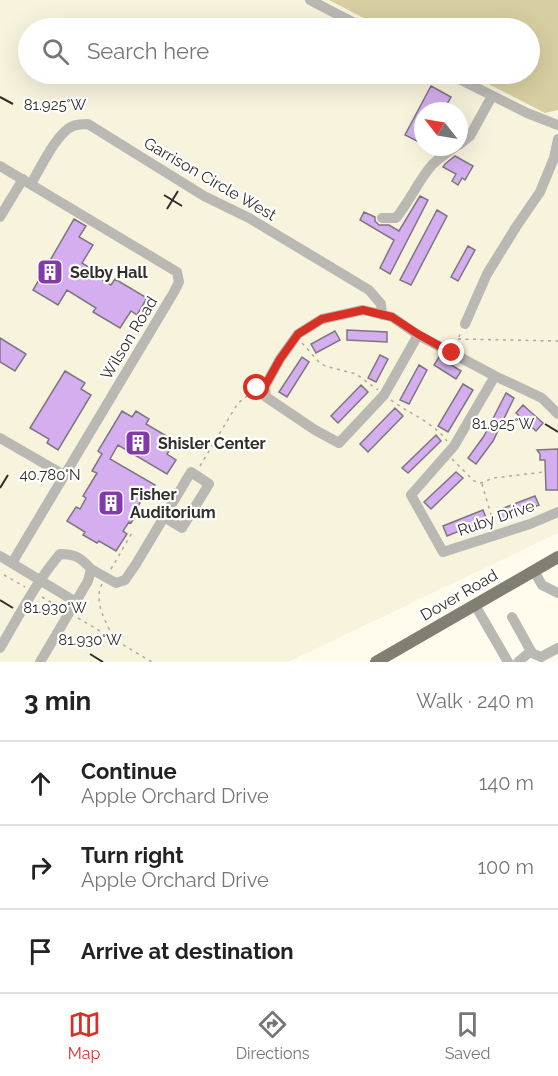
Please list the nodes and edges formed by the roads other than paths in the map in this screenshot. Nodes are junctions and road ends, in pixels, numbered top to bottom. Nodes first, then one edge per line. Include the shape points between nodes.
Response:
1 (310, 0) edge
2 (345, 18) edge
3 (469, 84) edge
4 (492, 96) junction
5 (558, 125) edge
6 (468, 137) edge
7 (558, 139) edge
8 (442, 156) edge
9 (0, 166) edge
10 (27, 181) junction
11 (0, 217) edge
12 (382, 218) dead end
13 (382, 315) junction
14 (465, 324) road end
15 (418, 334) junction
16 (495, 376) junction
17 (558, 414) edge
18 (0, 438) edge
19 (64, 475) junction
20 (558, 512) edge
21 (164, 517) junction
22 (0, 556) edge
23 (558, 557) edge
24 (12, 563) junction
25 (91, 569) junction
26 (534, 571) junction
27 (40, 580) junction
28 (558, 593) edge
29 (75, 602) junction
30 (476, 605) junction
31 (512, 617) dead end
32 (0, 648) edge
33 (558, 648) edge
34 (531, 651) junction
35 (40, 662) edge
36 (376, 662) edge
37 (508, 662) edge
38 (518, 662) edge

1 - 2 street
3 - 4 street
4 - 5 street
4 - 6 street
7 - 14 street via 540,192 487,274
8 - 12 street via 430,167 396,218
9 - 10 street, Wilson Road
10 - 11 street, Garrison Circle West
10 - 13 street, Garrison Circle West via 63,132 74,125 88,124 369,290 381,304
10 - 19 street, Wilson Road via 177,272 179,282
13 - 15 street
13 - 15 street via 363,310 322,319 298,334 265,386 266,397 339,443 384,394
15 - 16 street
16 - 17 street via 542,398
16 - 20 street, Ruby Drive via 452,449 411,495 442,552
18 - 19 street
19 - 24 street, Wilson Road
21 - 21 street via 182,528 209,484 191,472
21 - 25 street via 125,580 116,583
22 - 24 street
23 - 26 main road, Dover Road
24 - 27 street
25 - 27 street via 72,554 60,554
25 - 29 street
26 - 28 street via 542,585
26 - 30 main road, Dover Road
27 - 29 street
27 - 32 street
29 - 35 street
30 - 36 main road, Dover Road
30 - 37 street
31 - 34 street
33 - 34 street via 541,657
34 - 38 street

